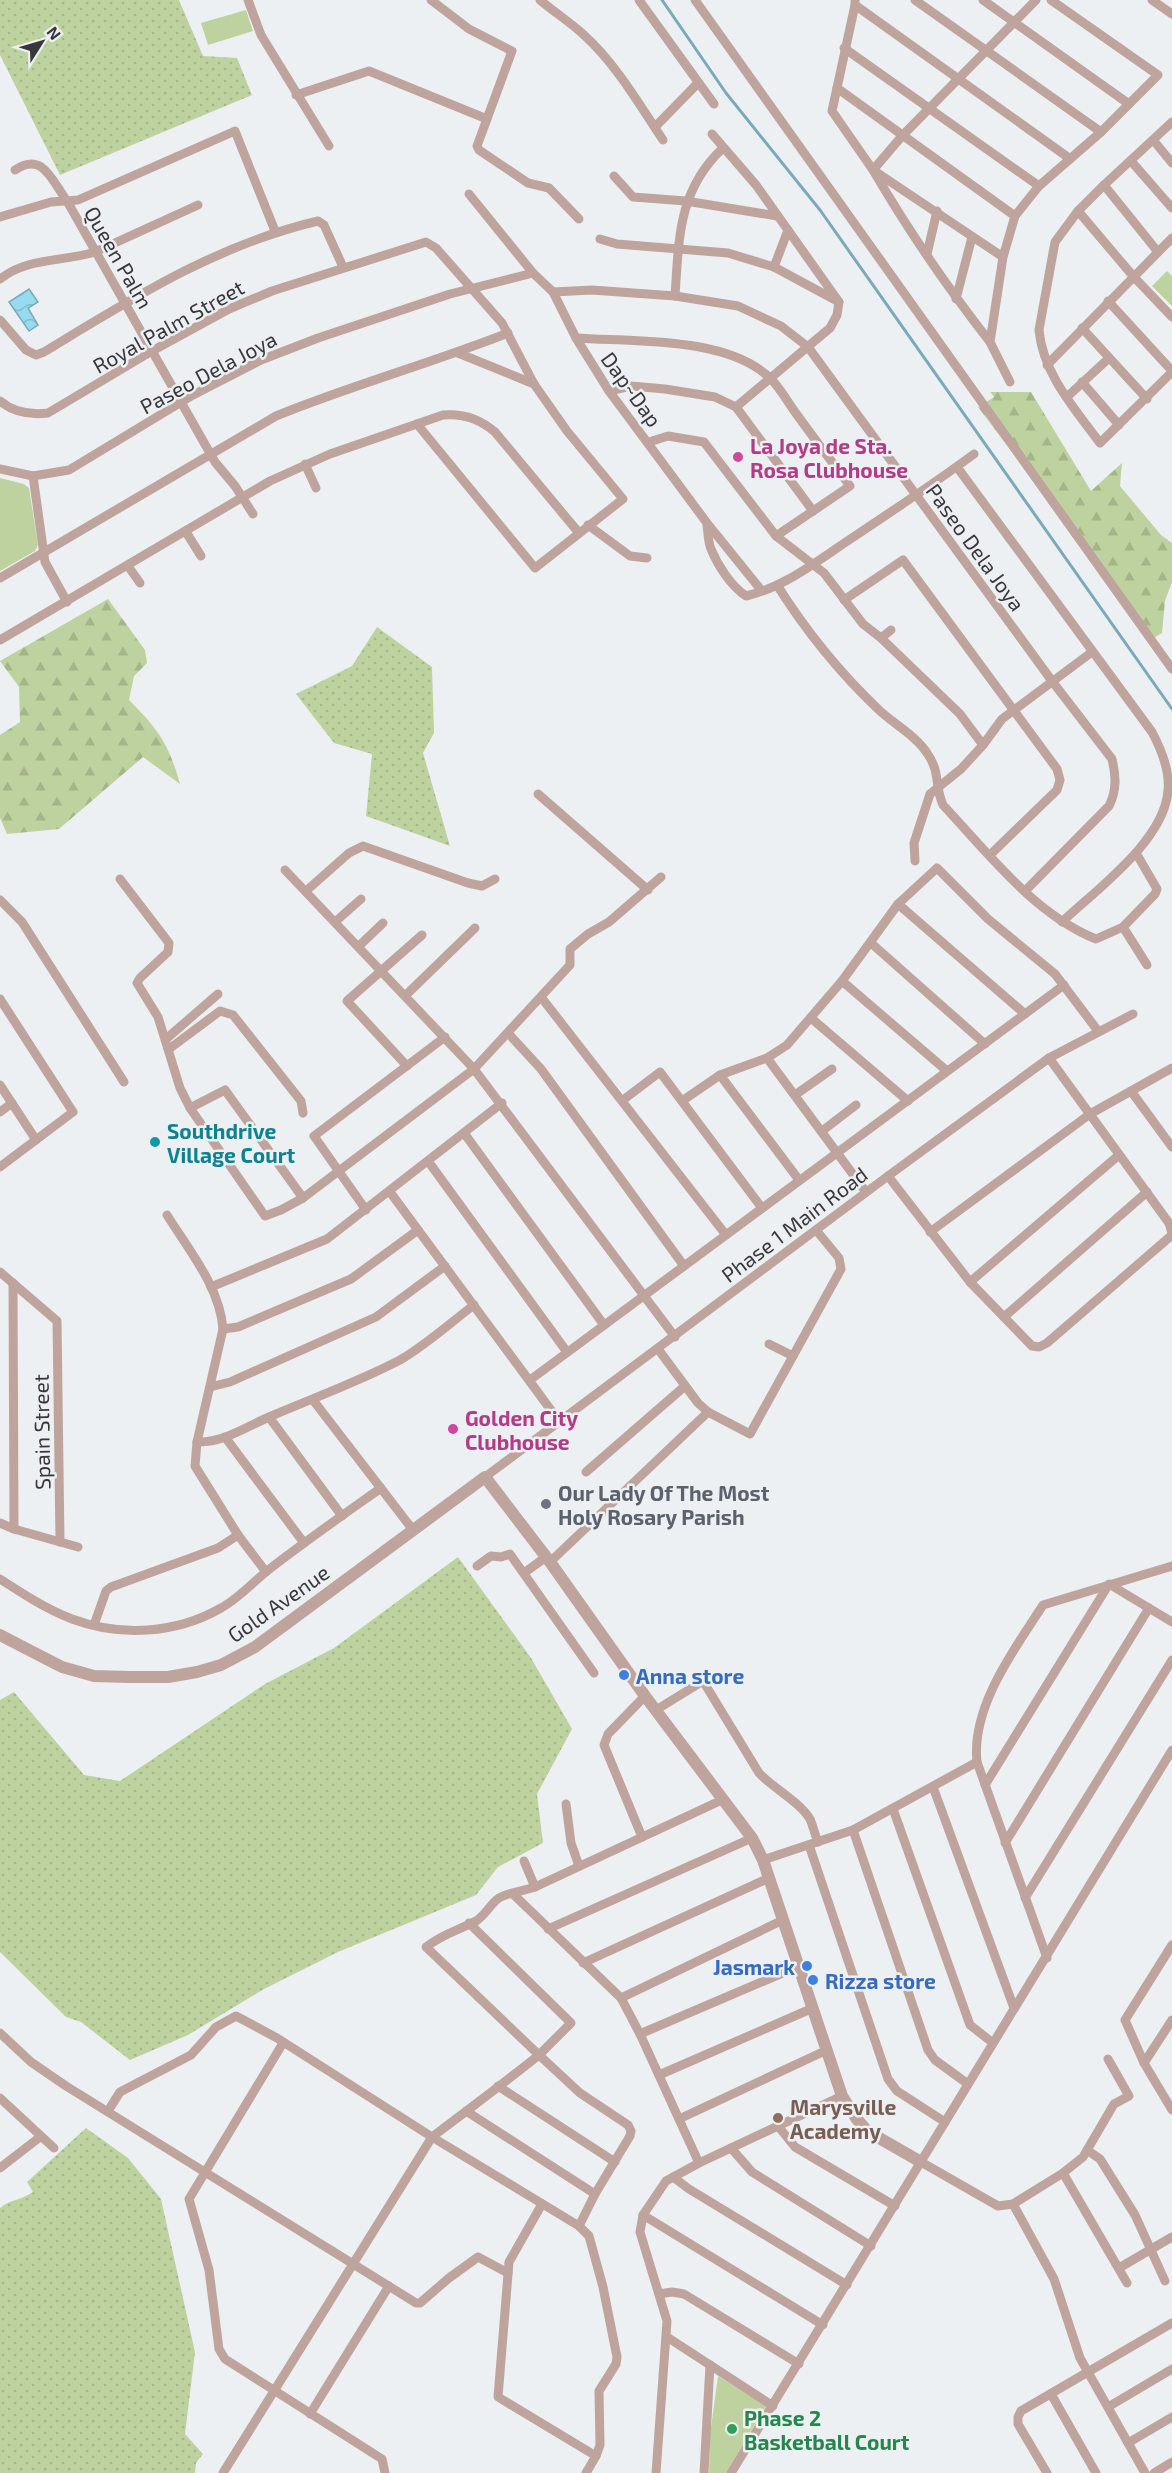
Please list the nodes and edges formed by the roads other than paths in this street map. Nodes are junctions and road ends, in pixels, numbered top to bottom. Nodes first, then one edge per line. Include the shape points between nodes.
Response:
1 (248, 0) edge
2 (431, 0) edge
3 (540, 0) edge
4 (639, 0) edge
5 (695, 0) edge
6 (915, 0) edge
7 (982, 0) edge
8 (1036, 0) edge
9 (1051, 0) edge
10 (1152, 0) edge
11 (855, 3) edge
12 (1172, 14) edge
13 (1014, 22) junction
14 (844, 48) junction
15 (986, 51) junction
16 (958, 79) junction
17 (698, 83) junction
18 (837, 88) junction
19 (297, 95) junction
20 (714, 104) dead end
21 (1129, 104) junction
22 (928, 109) junction
23 (487, 119) junction
24 (1172, 122) edge
25 (655, 128) junction
26 (1101, 132) junction
27 (712, 134) dead end
28 (902, 136) junction
29 (663, 140) dead end
30 (1154, 141) junction
31 (329, 146) dead end
32 (723, 148) junction
33 (1070, 158) junction
34 (1131, 161) junction
35 (1172, 163) edge
36 (15, 170) dead end
37 (873, 170) junction
38 (614, 176) dead end
39 (1104, 185) junction
40 (1039, 186) junction
41 (469, 194) dead end
42 (67, 201) junction
43 (686, 201) junction
44 (198, 205) dead end
45 (1172, 208) edge
46 (937, 211) junction
47 (1078, 212) junction
48 (777, 216) junction
49 (1015, 216) junction
50 (0, 217) edge
51 (579, 219) dead end
52 (788, 230) junction
53 (275, 231) junction
54 (972, 237) junction
55 (1172, 238) edge
56 (600, 239) dead end
57 (678, 248) junction
58 (95, 252) junction
59 (1158, 252) junction
60 (927, 254) junction
61 (1003, 257) junction
62 (344, 267) junction
63 (774, 267) junction
64 (533, 273) junction
65 (1133, 276) junction
66 (0, 279) edge
67 (472, 288) junction
68 (553, 292) junction
69 (675, 296) junction
70 (956, 298) junction
71 (1108, 301) junction
72 (838, 302) junction
73 (124, 303) junction
74 (1172, 317) edge
75 (0, 320) edge
76 (1082, 328) junction
77 (508, 333) junction
78 (576, 338) junction
79 (990, 342) junction
80 (808, 347) junction
81 (152, 351) junction
82 (458, 353) junction
83 (1109, 358) junction
84 (1047, 365) junction
85 (1172, 371) edge
86 (771, 379) junction
87 (1010, 382) dead end
88 (1082, 382) junction
89 (534, 384) junction
90 (609, 391) junction
91 (1067, 397) junction
92 (1147, 399) junction
93 (0, 401) edge
94 (182, 402) junction
95 (736, 407) junction
96 (417, 424) junction
97 (1119, 425) junction
98 (649, 442) junction
99 (210, 453) junction
100 (974, 454) dead end
101 (305, 464) junction
102 (957, 467) junction
103 (0, 469) edge
104 (33, 476) junction
105 (316, 488) dead end
106 (916, 495) junction
107 (243, 498) junction
108 (813, 511) junction
109 (253, 514) dead end
110 (707, 523) junction
111 (588, 525) junction
112 (186, 532) junction
113 (579, 532) junction
114 (776, 536) junction
115 (44, 553) junction
116 (201, 556) dead end
117 (647, 558) dead end
118 (814, 564) junction
119 (128, 566) junction
120 (0, 578) edge
121 (140, 583) dead end
122 (777, 585) junction
123 (761, 590) junction
124 (844, 600) junction
125 (67, 602) junction
126 (891, 630) dead end
127 (881, 638) junction
128 (0, 640) edge
129 (1092, 652) junction
130 (1172, 669) edge
131 (1052, 681) junction
132 (1013, 709) junction
133 (983, 745) junction
134 (939, 786) junction
135 (1170, 790) edge
136 (538, 794) dead end
137 (1136, 853) junction
138 (990, 855) junction
139 (915, 861) dead end
140 (285, 870) dead end
141 (661, 877) dead end
142 (120, 879) dead end
143 (495, 879) dead end
144 (648, 890) junction
145 (306, 891) junction
146 (1025, 891) junction
147 (361, 900) dead end
148 (1, 903) edge
149 (898, 904) junction
150 (335, 922) junction
151 (1062, 922) junction
152 (383, 923) dead end
153 (1123, 927) junction
154 (475, 928) dead end
155 (422, 935) dead end
156 (871, 943) junction
157 (359, 946) junction
158 (1147, 965) dead end
159 (383, 970) junction
160 (842, 981) junction
161 (1064, 985) junction
162 (218, 994) dead end
163 (406, 995) junction
164 (541, 998) junction
165 (0, 999) edge
166 (1025, 1014) junction
167 (1133, 1014) dead end
168 (811, 1018) junction
169 (1098, 1031) junction
170 (508, 1033) junction
171 (445, 1037) junction
172 (168, 1044) junction
173 (985, 1044) junction
174 (767, 1058) junction
175 (1049, 1058) junction
176 (407, 1066) junction
177 (1172, 1068) edge
178 (474, 1069) junction
179 (832, 1069) dead end
180 (947, 1071) junction
181 (720, 1074) junction
182 (124, 1082) dead end
183 (0, 1085) edge
184 (1131, 1091) junction
185 (795, 1095) junction
186 (623, 1100) junction
187 (682, 1101) junction
188 (908, 1101) junction
189 (12, 1103) junction
190 (502, 1103) junction
191 (856, 1105) dead end
192 (190, 1108) junction
193 (0, 1112) edge
194 (303, 1113) dead end
195 (1090, 1114) junction
196 (822, 1131) junction
197 (464, 1133) junction
198 (36, 1140) junction
199 (1172, 1146) edge
200 (838, 1152) junction
201 (1119, 1155) junction
202 (428, 1161) junction
203 (0, 1167) edge
204 (339, 1171) junction
205 (888, 1176) junction
206 (800, 1180) junction
207 (390, 1191) junction
208 (866, 1192) junction
209 (1147, 1192) junction
210 (303, 1198) junction
211 (762, 1208) junction
212 (366, 1210) junction
213 (167, 1215) dead end
214 (418, 1230) junction
215 (816, 1230) junction
216 (930, 1232) junction
217 (1172, 1234) edge
218 (726, 1235) junction
219 (445, 1266) junction
220 (684, 1266) junction
221 (0, 1272) edge
222 (970, 1282) junction
223 (12, 1283) junction
224 (211, 1287) junction
225 (644, 1296) junction
226 (474, 1305) junction
227 (1004, 1317) junction
228 (604, 1324) junction
229 (223, 1329) junction
230 (675, 1337) junction
231 (769, 1344) dead end
232 (658, 1349) junction
233 (567, 1352) junction
234 (793, 1356) junction
235 (530, 1380) junction
236 (685, 1386) junction
237 (210, 1387) junction
238 (313, 1400) junction
239 (708, 1412) junction
240 (269, 1417) junction
241 (559, 1421) junction
242 (225, 1437) junction
243 (197, 1442) junction
244 (586, 1472) dead end
245 (484, 1477) junction
246 (381, 1488) junction
247 (342, 1516) junction
248 (0, 1523) edge
249 (14, 1529) junction
250 (413, 1530) junction
251 (238, 1535) junction
252 (60, 1542) junction
253 (304, 1543) junction
254 (78, 1547) dead end
255 (548, 1559) junction
256 (477, 1566) dead end
257 (1171, 1566) edge
258 (266, 1572) junction
259 (524, 1573) junction
260 (0, 1579) edge
261 (1109, 1584) junction
262 (1149, 1608) junction
263 (1172, 1622) edge
264 (94, 1626) junction
265 (0, 1635) edge
266 (1172, 1660) edge
267 (594, 1673) dead end
268 (645, 1696) junction
269 (657, 1710) junction
270 (1172, 1750) edge
271 (977, 1762) junction
272 (985, 1785) junction
273 (933, 1787) junction
274 (724, 1799) junction
275 (566, 1804) dead end
276 (892, 1809) junction
277 (853, 1830) junction
278 (642, 1837) junction
279 (752, 1838) junction
280 (813, 1843) junction
281 (1005, 1843) junction
282 (763, 1860) junction
283 (524, 1861) dead end
284 (579, 1866) junction
285 (769, 1878) junction
286 (535, 1887) junction
287 (513, 1894) junction
288 (1025, 1898) junction
289 (783, 1920) junction
290 (469, 1923) junction
291 (548, 1929) junction
292 (1172, 1945) edge
293 (1047, 1958) junction
294 (583, 1963) junction
295 (799, 1966) junction
296 (621, 1998) junction
297 (813, 2008) junction
298 (1014, 2008) junction
299 (1171, 2026) edge
300 (0, 2033) edge
301 (640, 2034) junction
302 (283, 2043) junction
303 (993, 2043) junction
304 (827, 2050) junction
305 (539, 2055) junction
306 (1108, 2059) dead end
307 (1144, 2063) junction
308 (659, 2075) junction
309 (968, 2084) junction
310 (498, 2086) junction
311 (842, 2096) junction
312 (0, 2098) edge
313 (1172, 2110) edge
314 (108, 2111) junction
315 (466, 2111) junction
316 (679, 2119) junction
317 (945, 2122) junction
318 (778, 2126) junction
319 (40, 2137) junction
320 (432, 2138) junction
321 (54, 2148) dead end
322 (731, 2148) junction
323 (1087, 2150) junction
324 (615, 2162) junction
325 (921, 2162) junction
326 (699, 2163) junction
327 (0, 2168) edge
328 (205, 2172) junction
329 (1063, 2174) junction
330 (673, 2177) junction
331 (595, 2194) junction
332 (542, 2204) junction
333 (1013, 2204) junction
334 (895, 2206) junction
335 (643, 2215) junction
336 (579, 2226) junction
337 (1172, 2237) edge
338 (871, 2246) junction
339 (1151, 2248) junction
340 (353, 2264) junction
341 (1119, 2268) junction
342 (508, 2273) junction
343 (1165, 2281) dead end
344 (1128, 2283) dead end
345 (847, 2285) junction
346 (389, 2286) junction
347 (659, 2294) junction
348 (1172, 2323) edge
349 (823, 2325) junction
350 (667, 2337) junction
351 (799, 2364) junction
352 (710, 2365) junction
353 (1172, 2369) edge
354 (1088, 2372) junction
355 (273, 2391) junction
356 (1051, 2394) junction
357 (773, 2406) junction
358 (1108, 2406) junction
359 (310, 2414) junction
360 (1172, 2417) edge
361 (1128, 2443) junction
362 (596, 2456) junction
363 (1172, 2462) edge
364 (223, 2473) edge
365 (384, 2473) edge
366 (586, 2473) edge
367 (656, 2473) edge
368 (704, 2473) edge
369 (731, 2473) edge
370 (1047, 2473) edge
371 (1096, 2473) edge
372 (1145, 2473) edge
373 (1154, 2473) edge

1 - 19 street via 261,35
2 - 23 street via 470,29 512,51
3 - 25 street via 597,48
4 - 17 street
5 - 130 street
6 - 15 street
7 - 13 street
8 - 13 street
9 - 21 street via 1158,75
10 - 12 street
11 - 14 street
11 - 16 street
13 - 15 street
13 - 21 street
14 - 18 street
14 - 22 street
15 - 16 street
15 - 26 street
16 - 22 street
16 - 33 street
17 - 20 street
17 - 25 street
18 - 28 street
18 - 37 street via 832,111
19 - 23 street via 369,71
19 - 31 street
21 - 26 street
22 - 28 street
22 - 40 street
23 - 51 street via 477,146 483,155 528,183 549,188
24 - 30 street
25 - 29 street
26 - 33 street
27 - 32 street
28 - 37 street
28 - 49 street
30 - 34 street
30 - 35 street
32 - 43 street via 709,161
32 - 48 street
33 - 40 street
34 - 39 street
34 - 45 street
36 - 42 street, Queen Palm via 24,164 42,166
37 - 46 street
37 - 60 street
38 - 43 street via 633,197
39 - 47 street
39 - 59 street
40 - 49 street
41 - 64 street, Dap~Dap
42 - 50 street via 28,207
42 - 53 street via 78,201 236,131
42 - 58 street, Queen Palm
43 - 48 street
43 - 57 street
44 - 58 street
46 - 54 street
46 - 60 street
47 - 65 street
47 - 84 street via 1055,242 1039,330
48 - 52 street
49 - 61 street
52 - 63 street
52 - 72 street
53 - 62 street via 318,221 324,225
53 - 73 street via 203,260
54 - 61 street
54 - 70 street
55 - 59 street
56 - 57 street via 617,244
57 - 63 street via 728,253
57 - 69 street
58 - 66 street via 18,267
58 - 73 street, Queen Palm
59 - 65 street
60 - 70 street
61 - 79 street
62 - 67 street, Royal Palm Street via 426,242
62 - 81 street, Royal Palm Street via 229,309
63 - 72 street
64 - 67 street, Paseo Dela Joya
64 - 68 street, Dap~Dap
65 - 71 street
65 - 74 street
67 - 77 street
67 - 94 street, Paseo Dela Joya via 270,356
68 - 69 street, Paseo Dela Joya via 592,290
68 - 78 street, Dap~Dap
69 - 80 street, Paseo Dela Joya via 738,306 781,326
70 - 79 street
71 - 76 street
71 - 85 street
72 - 80 street via 830,328
73 - 75 street via 36,355 26,350
73 - 81 street, Queen Palm
76 - 83 street
76 - 84 street
77 - 82 street
77 - 89 street
78 - 86 street via 705,349 748,362
78 - 90 street, Dap~Dap
79 - 87 street
80 - 86 street
80 - 106 street, Paseo Dela Joya
81 - 93 street, Royal Palm Street via 48,413 21,411
81 - 94 street, Queen Palm
82 - 89 street
82 - 99 street via 303,405
83 - 88 street
83 - 92 street
84 - 91 street
85 - 92 street
86 - 95 street
86 - 108 street via 850,486
88 - 91 street
88 - 97 street
89 - 111 street via 622,498
90 - 95 street via 631,386 665,389 716,397
90 - 98 street, Dap~Dap
91 - 97 street via 1100,443
92 - 97 street
94 - 99 street, Queen Palm
94 - 104 street, Paseo Dela Joya via 69,470
95 - 108 street
96 - 101 street
96 - 113 street via 457,414 483,422
96 - 113 street via 535,568
98 - 110 street, Dap~Dap
98 - 114 street via 668,436 704,442
99 - 107 street, Queen Palm
99 - 115 street
100 - 102 street
101 - 105 street
101 - 107 street
102 - 106 street
102 - 129 street
103 - 104 street, Paseo Dela Joya
104 - 115 street
106 - 118 street
106 - 131 street, Paseo Dela Joya
107 - 109 street, Queen Palm
107 - 112 street
108 - 114 street
110 - 123 street, Dap~Dap
110 - 123 street via 710,547 737,590 746,596
111 - 113 street
111 - 117 street via 630,556
112 - 116 street
112 - 119 street
114 - 118 street
115 - 120 street
115 - 125 street via 47,567
118 - 122 street
118 - 124 street
119 - 121 street
119 - 125 street
122 - 123 street
122 - 134 street via 843,674 880,712 926,750 937,768
124 - 127 street via 863,624
124 - 132 street via 903,560
125 - 128 street
126 - 127 street
127 - 133 street via 960,714
129 - 131 street
129 - 135 street via 1160,746
131 - 132 street
131 - 146 street, Paseo Dela Joya via 1113,759 1116,794 1109,806
132 - 133 street
132 - 138 street via 1057,769 1060,780 1056,790
133 - 134 street
134 - 138 street via 943,805
134 - 139 street via 924,806 914,843
135 - 137 street via 1161,819
136 - 144 street
137 - 151 street
137 - 153 street via 1157,888
138 - 146 street
140 - 145 street
141 - 144 street
142 - 172 street via 169,943 168,952 137,983 158,1017
143 - 145 street via 483,885 468,883 363,846 349,853
144 - 164 street via 570,949 570,965
145 - 150 street
146 - 151 street
147 - 150 street
148 - 182 street via 22,922
149 - 156 street
149 - 161 street via 938,868 988,920
149 - 166 street
150 - 157 street
151 - 153 street via 1096,939
152 - 157 street
153 - 158 street
154 - 163 street
155 - 159 street
156 - 160 street
156 - 173 street
157 - 159 street
159 - 163 street
159 - 176 street via 347,1001
160 - 168 street
160 - 180 street
161 - 166 street
161 - 169 street
162 - 172 street
163 - 171 street
164 - 170 street
164 - 186 street
165 - 198 street via 73,1112
166 - 173 street
167 - 169 street, Phase 1 Main Road
168 - 174 street via 787,1045
168 - 188 street
169 - 175 street, Phase 1 Main Road
170 - 178 street
170 - 220 street via 540,1069
171 - 176 street
171 - 178 street
172 - 192 street
172 - 194 street via 220,1011 233,1015 301,1101
173 - 180 street
174 - 181 street
174 - 185 street
175 - 195 street
175 - 205 street, Phase 1 Main Road
176 - 204 street via 314,1136
177 - 184 street
178 - 190 street
178 - 204 street
179 - 185 street
180 - 188 street
181 - 187 street
181 - 206 street
183 - 189 street
184 - 195 street
184 - 199 street
185 - 196 street
186 - 187 street via 660,1072
186 - 218 street
187 - 211 street
188 - 200 street
189 - 193 street
189 - 198 street
190 - 197 street
190 - 225 street
191 - 196 street
192 - 210 street via 225,1090
192 - 210 street via 265,1216
195 - 201 street
195 - 216 street
196 - 200 street
197 - 202 street
197 - 228 street
198 - 203 street
200 - 206 street
200 - 208 street
201 - 209 street
201 - 222 street
202 - 207 street
202 - 233 street
204 - 210 street
204 - 212 street
205 - 208 street, Phase 1 Main Road
205 - 216 street
206 - 211 street
207 - 212 street
207 - 214 street
208 - 215 street, Phase 1 Main Road
209 - 217 street via 1169,1223
209 - 227 street
211 - 218 street
212 - 224 street via 327,1239
213 - 224 street
214 - 219 street
214 - 229 street via 351,1279 238,1327
215 - 230 street, Phase 1 Main Road
215 - 234 street via 839,1258 841,1269
216 - 222 street
217 - 227 street via 1039,1347 1032,1347
218 - 220 street
219 - 226 street
219 - 237 street via 376,1317 230,1382
220 - 225 street
221 - 223 street
222 - 227 street
223 - 249 street
223 - 252 street, Spain Street via 57,1321
224 - 229 street
225 - 228 street
225 - 230 street
226 - 235 street
226 - 238 street via 401,1359
228 - 233 street
229 - 237 street
230 - 232 street, Phase 1 Main Road
231 - 234 street
232 - 236 street
232 - 241 street, Phase 1 Main Road
233 - 235 street
234 - 239 street via 750,1434
235 - 241 street
236 - 239 street
236 - 244 street
237 - 243 street
238 - 240 street
238 - 246 street
239 - 255 street
240 - 242 street
240 - 247 street
241 - 245 street, Phase 1 Main Road
242 - 243 street via 210,1443
242 - 253 street
243 - 251 street via 195,1466
245 - 250 street, Gold Avenue
245 - 255 street
246 - 247 street
246 - 250 street
247 - 253 street
248 - 249 street
249 - 252 street
250 - 265 street, Gold Avenue via 255,1647 221,1665 197,1672 168,1677 94,1676 62,1667
251 - 258 street
251 - 264 street via 218,1548 111,1587
252 - 254 street
253 - 258 street
255 - 259 street
255 - 268 street
256 - 259 street via 491,1556 510,1554
257 - 261 street
258 - 264 street via 223,1608 186,1625 159,1630
259 - 267 street
260 - 264 street via 26,1597
261 - 262 street
261 - 271 street via 1043,1605 986,1700
261 - 272 street
262 - 263 street
262 - 281 street
266 - 288 street
268 - 269 street
268 - 278 street via 608,1734 604,1745
269 - 274 street
269 - 280 street via 703,1681 759,1773 809,1818
270 - 293 street
271 - 272 street
271 - 273 street
272 - 281 street
273 - 276 street
273 - 298 street
274 - 278 street
274 - 279 street
275 - 284 street via 571,1843
276 - 277 street
276 - 303 street via 970,2025
277 - 280 street
277 - 309 street via 927,2050
278 - 284 street
279 - 282 street
279 - 291 street
280 - 282 street
280 - 317 street via 888,2079 897,2091
281 - 288 street
282 - 285 street
283 - 286 street
284 - 286 street
285 - 289 street
285 - 294 street
286 - 287 street
287 - 290 street via 497,1899
287 - 291 street
288 - 293 street
289 - 295 street
289 - 296 street
290 - 305 street via 571,2023
290 - 305 street via 441,1935 426,1947
291 - 294 street
292 - 307 street via 1125,2020
293 - 298 street
294 - 296 street
295 - 297 street
295 - 301 street
296 - 301 street
297 - 304 street
297 - 308 street
298 - 303 street
299 - 307 street
300 - 314 street via 31,2062
301 - 308 street
302 - 314 street via 236,2016 216,2027 191,2055 120,2092
302 - 320 street
302 - 328 street
303 - 309 street
304 - 311 street
304 - 316 street
305 - 310 street
305 - 324 street via 580,2093 628,2125 630,2136
306 - 323 street via 1129,2096 1113,2104
307 - 313 street
308 - 316 street
309 - 317 street
310 - 315 street
310 - 324 street
311 - 318 street
311 - 325 street via 867,2131
312 - 319 street
314 - 328 street
315 - 320 street
315 - 331 street
316 - 326 street
317 - 325 street
318 - 322 street
318 - 334 street via 795,2147
319 - 321 street
319 - 327 street
320 - 332 street
320 - 340 street
322 - 326 street
322 - 338 street via 752,2172
323 - 329 street
323 - 339 street via 1103,2164
324 - 331 street
325 - 333 street via 998,2206
325 - 334 street
326 - 330 street
328 - 340 street
328 - 355 street via 189,2199 209,2270 219,2349 225,2359
329 - 333 street
329 - 341 street
330 - 335 street via 666,2181
330 - 345 street
331 - 336 street
332 - 336 street
332 - 342 street via 509,2262
333 - 354 street via 1054,2279
334 - 338 street
335 - 347 street via 640,2232
335 - 349 street
336 - 362 street via 589,2236 617,2357 599,2391 600,2445
337 - 339 street
338 - 345 street
339 - 341 street
339 - 343 street
340 - 346 street
340 - 355 street
341 - 344 street
342 - 346 street via 478,2257 420,2303
342 - 362 street via 498,2397
345 - 349 street
346 - 359 street
347 - 350 street
347 - 351 street via 684,2294
348 - 354 street
349 - 351 street
350 - 352 street
350 - 367 street
351 - 357 street
352 - 357 street
352 - 368 street
353 - 358 street
354 - 356 street
354 - 358 street
355 - 359 street
355 - 364 street
356 - 370 street via 1021,2411 1018,2417 1018,2424
356 - 371 street
357 - 369 street
358 - 361 street
359 - 365 street via 382,2458
360 - 361 street
361 - 372 street
362 - 366 street
363 - 373 street

